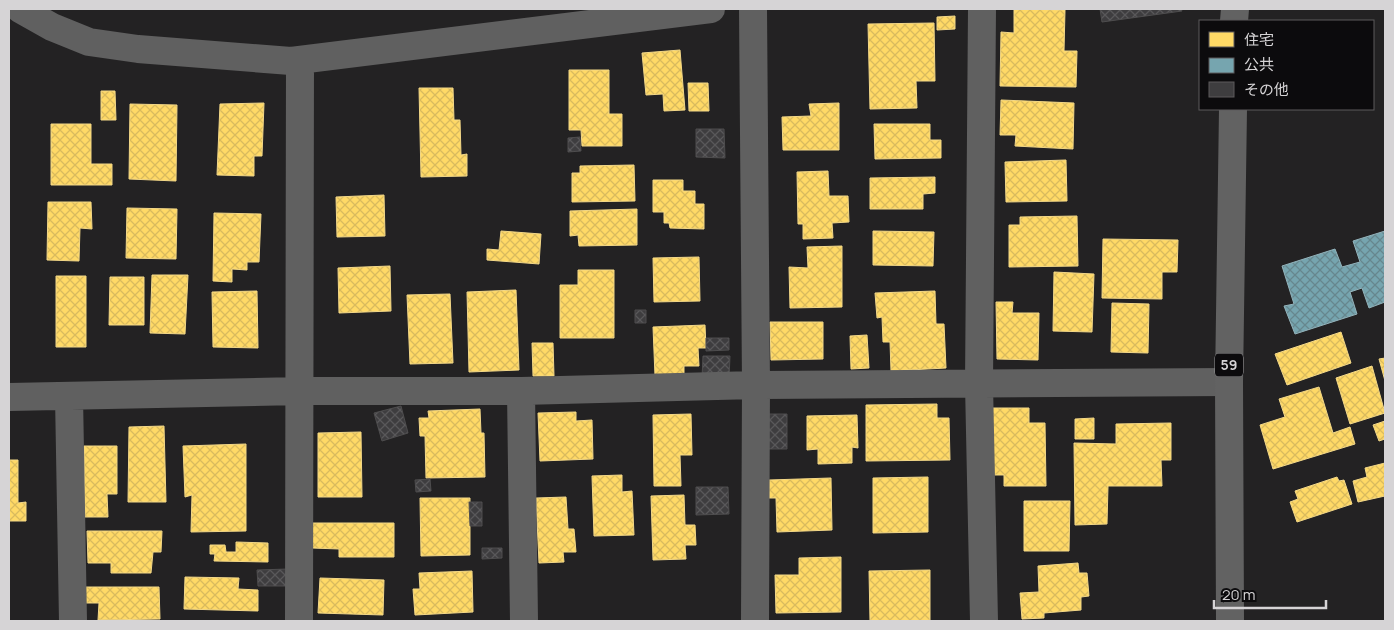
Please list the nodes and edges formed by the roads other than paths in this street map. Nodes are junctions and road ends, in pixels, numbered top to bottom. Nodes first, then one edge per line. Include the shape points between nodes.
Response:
1 (20, 9) edge
2 (711, 9) edge
3 (754, 9) edge
4 (982, 9) edge
5 (300, 60) junction
6 (1233, 110) edge
7 (1229, 382) junction
8 (980, 384) junction
9 (756, 385) junction
10 (299, 391) junction
11 (522, 391) junction
12 (69, 396) junction
13 (9, 397) edge
14 (72, 621) edge
15 (299, 621) edge
16 (524, 621) edge
17 (755, 621) edge
18 (984, 621) edge
19 (1230, 621) edge

1 - 5 street via 89,42 138,49
2 - 5 street
3 - 9 street
4 - 8 street
5 - 10 street
6 - 7 main road, 59
7 - 8 street
7 - 19 main road, 59
8 - 9 street
8 - 18 street
9 - 11 street
9 - 17 street
10 - 11 street
10 - 12 street
10 - 15 street
11 - 16 street
12 - 13 street
12 - 14 street

